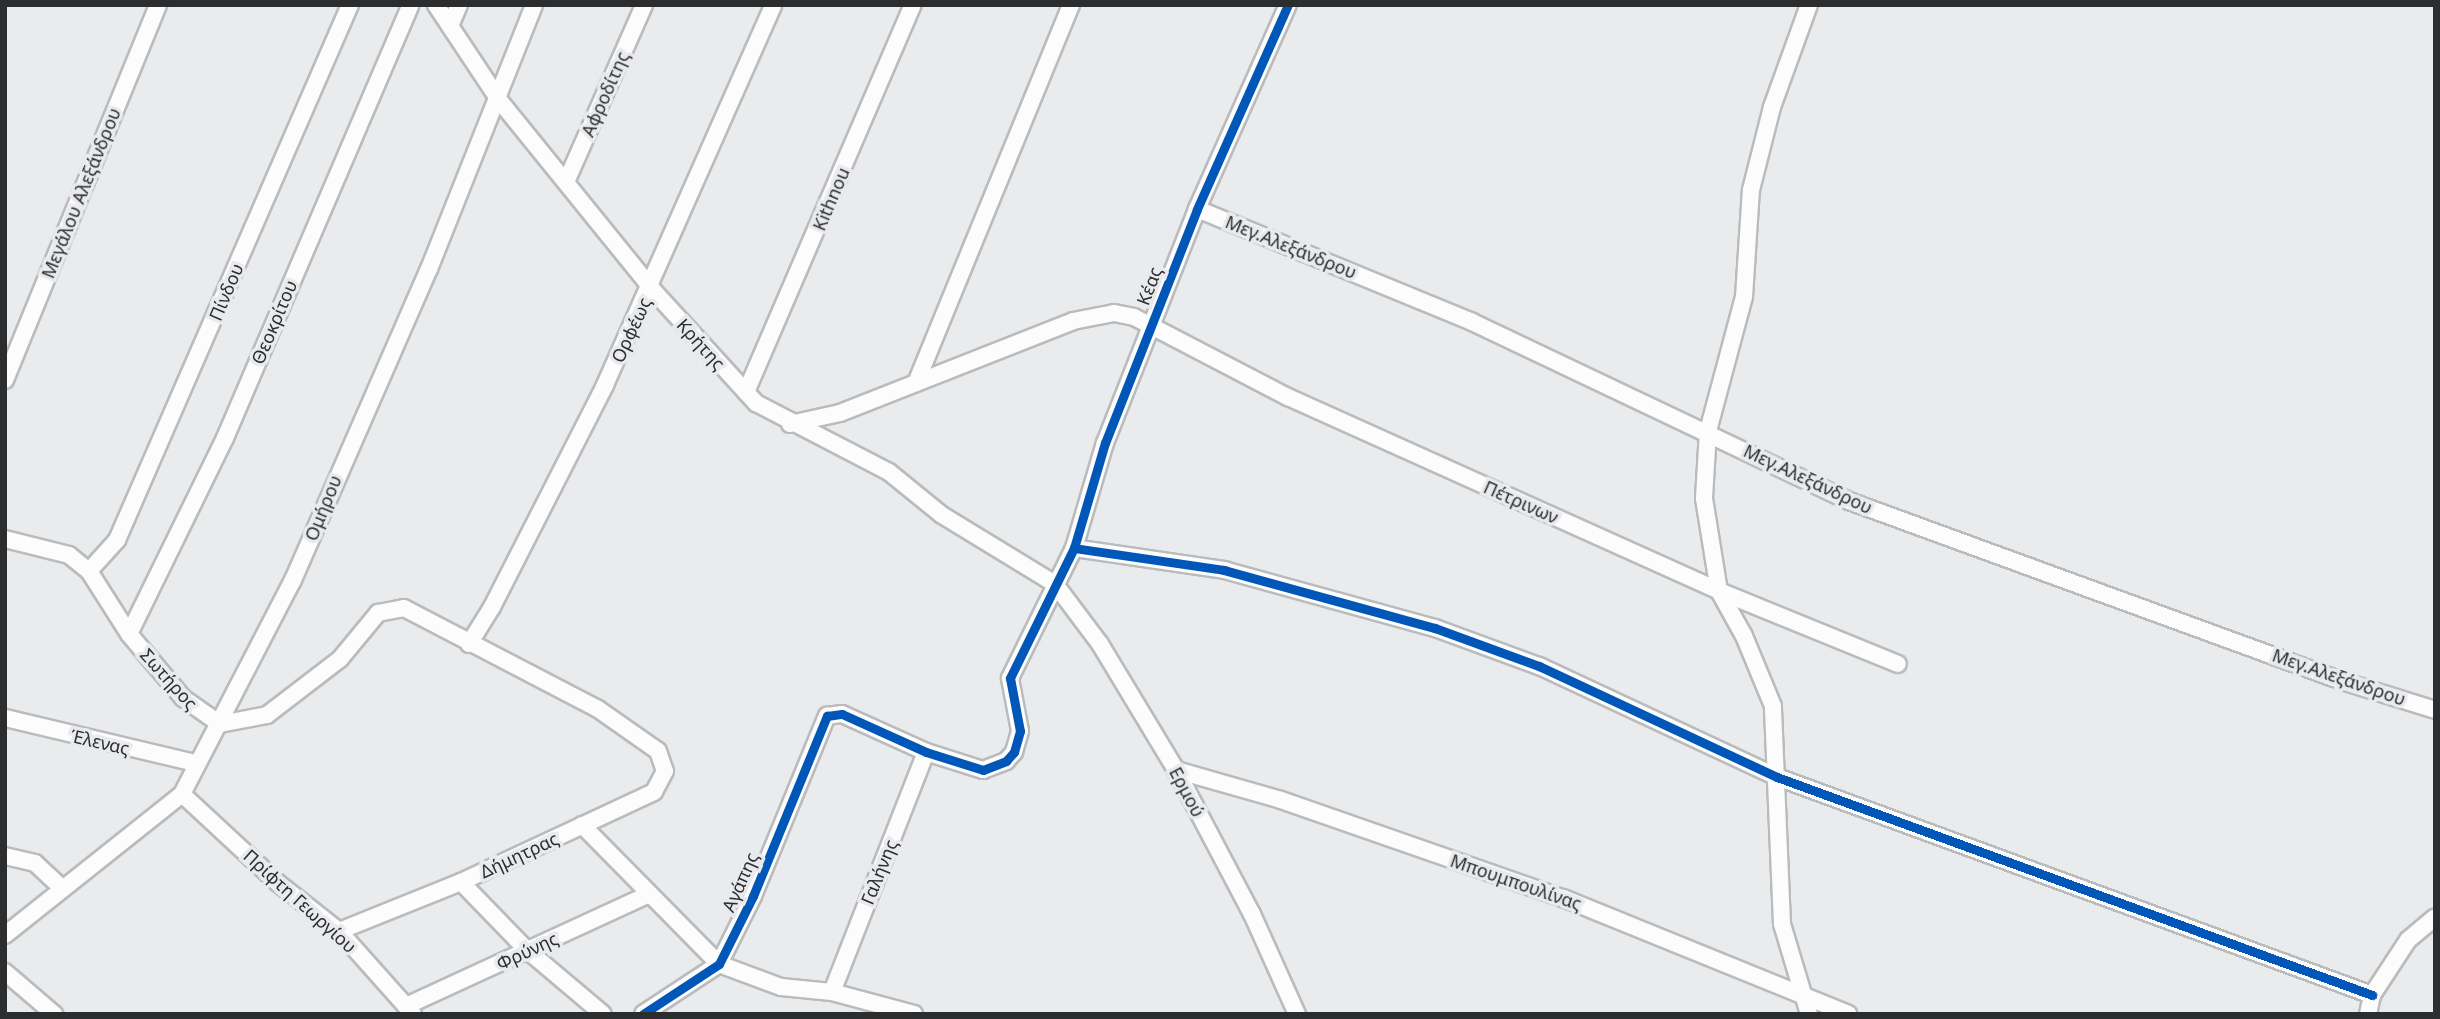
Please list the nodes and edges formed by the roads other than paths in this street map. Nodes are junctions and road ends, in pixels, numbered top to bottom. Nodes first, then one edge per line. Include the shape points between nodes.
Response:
1 (158, 5) edge
2 (350, 5) edge
3 (411, 5) edge
4 (436, 5) edge
5 (459, 5) edge
6 (534, 5) edge
7 (644, 5) edge
8 (773, 5) edge
9 (913, 5) edge
10 (1071, 5) edge
11 (1288, 5) edge
12 (1810, 5) edge
13 (450, 26) junction
14 (499, 100) junction
15 (566, 182) junction
16 (1197, 209) junction
17 (650, 288) junction
18 (1150, 328) junction
19 (5, 380) edge
20 (916, 383) junction
21 (746, 392) junction
22 (790, 424) junction
23 (1708, 431) junction
24 (5, 539) edge
25 (1074, 548) junction
26 (89, 571) junction
27 (1055, 584) junction
28 (1719, 591) junction
29 (130, 634) junction
30 (469, 644) junction
31 (1898, 664) dead end
32 (2435, 710) edge
33 (5, 718) edge
34 (220, 724) junction
35 (820, 727) joint
36 (926, 752) junction
37 (195, 763) junction
38 (1176, 770) junction
39 (1777, 777) junction
40 (182, 794) junction
41 (582, 825) junction
42 (5, 856) edge
43 (461, 881) junction
44 (63, 889) junction
45 (647, 895) junction
46 (2435, 917) edge
47 (339, 931) junction
48 (5, 934) edge
49 (527, 950) junction
50 (719, 964) junction
51 (5, 972) edge
52 (832, 992) junction
53 (2372, 995) junction
54 (1807, 1007) edge
55 (410, 1010) edge
56 (54, 1014) edge
57 (603, 1014) edge
58 (643, 1014) edge
59 (914, 1014) edge
60 (1297, 1014) edge
61 (1848, 1014) edge
62 (2368, 1014) edge

1 - 19 street, Μεγάλου Αλεξάνδρου
2 - 26 street, Πίνδου via 117,540
3 - 29 street, Θεοκρίτου via 225,438
4 - 13 street, Κρήτης
5 - 13 street
6 - 14 street, Ομήρου
7 - 15 street, Αφροδίτης
8 - 17 street, Ορφέως
9 - 21 street, Κithnou
10 - 20 street
11 - 16 street, Κέας
12 - 23 street via 1772,107 1751,190 1744,297
13 - 14 street, Κρήτης
14 - 15 street, Κρήτης
14 - 34 street, Ομήρου via 293,580
15 - 17 street, Κρήτης
16 - 18 street, Κέας
16 - 23 street, Μεγ.Αλεξάνδρου via 1472,322
17 - 21 street, Κρήτης
17 - 30 street, Ορφέως via 492,607
18 - 20 street, Πέτρινων via 1134,317 1097,314
18 - 25 street, Κέας via 1105,443
18 - 28 street, Πέτρινων via 1288,397
20 - 22 street, Πέτρινων via 840,413
21 - 22 street, Κρήτης
22 - 27 street, Κρήτης via 889,472 942,515
23 - 28 street via 1704,498
23 - 32 street, Μεγ.Αλεξάνδρου via 1849,500 2343,681
24 - 26 street, Σωτήρος via 69,555
25 - 27 street, Κέας
25 - 39 street via 1224,570 1435,628 1539,666
26 - 29 street, Σωτήρος
27 - 36 street, Κέας via 1010,678 1020,731 1014,752 1006,761 983,770
27 - 38 street, Ερμού via 1100,644
28 - 31 street, Πέτρινων
28 - 39 street via 1744,636 1773,706
29 - 34 street, Σωτήρος via 184,698
30 - 34 street via 404,608 378,613 340,659 267,715
30 - 41 street, Δήμητρας via 598,709 658,751 665,771 654,792
33 - 37 street, Έλενας
34 - 37 street, Ομήρου
35 - 36 street, Κέας via 827,716 842,714
35 - 50 street, Αγάπης via 753,896
36 - 52 street, Γαλήνης
37 - 40 street, Ομήρου
38 - 54 street, Μπουμπουλίνας via 1281,800 1563,898
38 - 60 street, Ερμού via 1252,914
39 - 53 street
39 - 54 street via 1776,866 1782,924
40 - 44 street, Ομήρου
40 - 47 street, Πρίφτη Γεωργίου via 278,883
41 - 43 street, Δήμητρας
41 - 45 street
42 - 44 street via 35,863
43 - 47 street, Δήμητρας
43 - 49 street
44 - 48 street, Ομήρου
45 - 49 street, Φρύνης
45 - 50 street
46 - 53 street via 2408,940
47 - 55 street, Πρίφτη Γεωργίου
49 - 55 street, Φρύνης
49 - 57 street
50 - 52 street via 781,986
50 - 58 street
51 - 56 street
52 - 59 street
53 - 62 street
54 - 61 street, Μπουμπουλίνας

